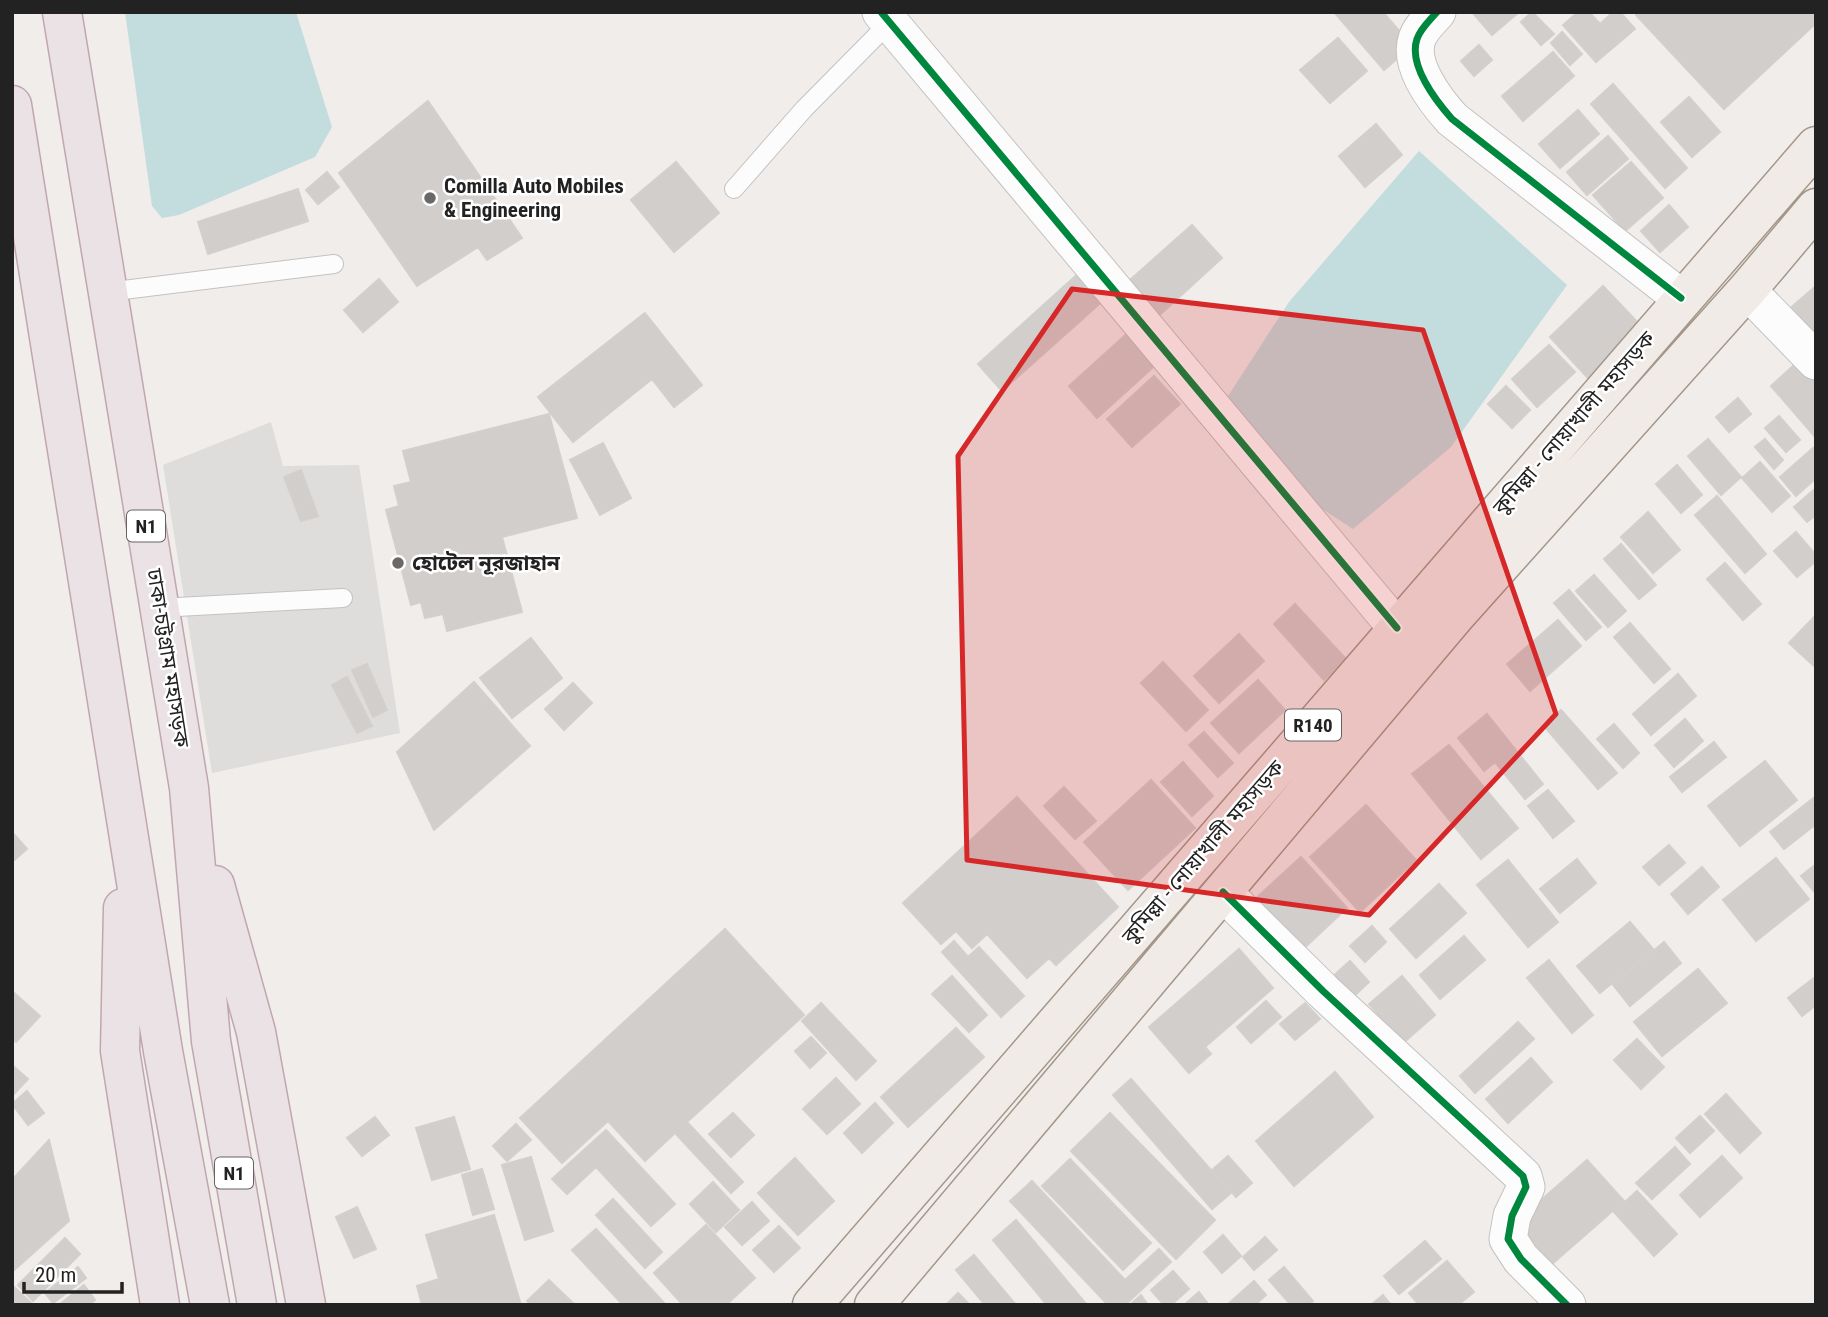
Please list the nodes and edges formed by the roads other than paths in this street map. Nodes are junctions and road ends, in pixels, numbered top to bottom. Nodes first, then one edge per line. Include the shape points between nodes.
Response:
1 (62, 12) edge
2 (1437, 12) edge
3 (885, 17) edge
4 (12, 105) edge
5 (1816, 146) edge
6 (734, 189) dead end
7 (1816, 208) edge
8 (334, 264) dead end
9 (1747, 290) junction
10 (107, 292) junction
11 (1681, 298) junction
12 (1816, 360) edge
13 (343, 598) dead end
14 (159, 608) junction
15 (1397, 628) junction
16 (189, 788) junction
17 (125, 803) junction
18 (1223, 892) junction
19 (951, 1141) junction
20 (994, 1164) junction
21 (160, 1305) edge
22 (210, 1305) edge
23 (257, 1305) edge
24 (306, 1305) edge
25 (812, 1305) edge
26 (874, 1305) edge
27 (1567, 1305) edge

1 - 10 highway, ঢাকা-চট্টগ্রাম মহাসড়ক / N1
2 - 11 street via 1419,34 1415,54 1438,103 1452,119
3 - 6 lane
3 - 15 street
4 - 17 highway, N1
5 - 11 main road, কুমিল্লা - নোয়াখালী মহাসড়ক / R140
7 - 9 main road, কুমিল্লা - নোয়াখালী মহাসড়ক / R140
8 - 10 lane
9 - 12 street
9 - 18 main road, কুমিল্লা - নোয়াখালী মহাসড়ক / R140 via 1456,615
10 - 14 highway, ঢাকা-চট্টগ্রাম মহাসড়ক / N1
11 - 15 main road, কুমিল্লা - নোয়াখালী মহাসড়ক / R140
13 - 14 lane
14 - 16 highway, ঢাকা-চট্টগ্রাম মহাসড়ক / N1
15 - 19 main road, কুমিল্লা - নোয়াখালী মহাসড়ক / R140
16 - 23 highway, ঢাকা-চট্টগ্রাম মহাসড়ক / N1 via 211,1041
16 - 24 highway, N1 via 256,1032
17 - 21 highway, N1 via 120,1051
17 - 22 highway, N1 via 163,1051
18 - 20 main road, কুমিল্লা - নোয়াখালী মহাসড়ক / R140
18 - 27 street via 1523,1176 1526,1187 1512,1216 1508,1239 1521,1259
19 - 20 main road
19 - 25 main road, কুমিল্লা - নোয়াখালী মহাসড়ক / R140
20 - 26 main road, কুমিল্লা - নোয়াখালী মহাসড়ক / R140

